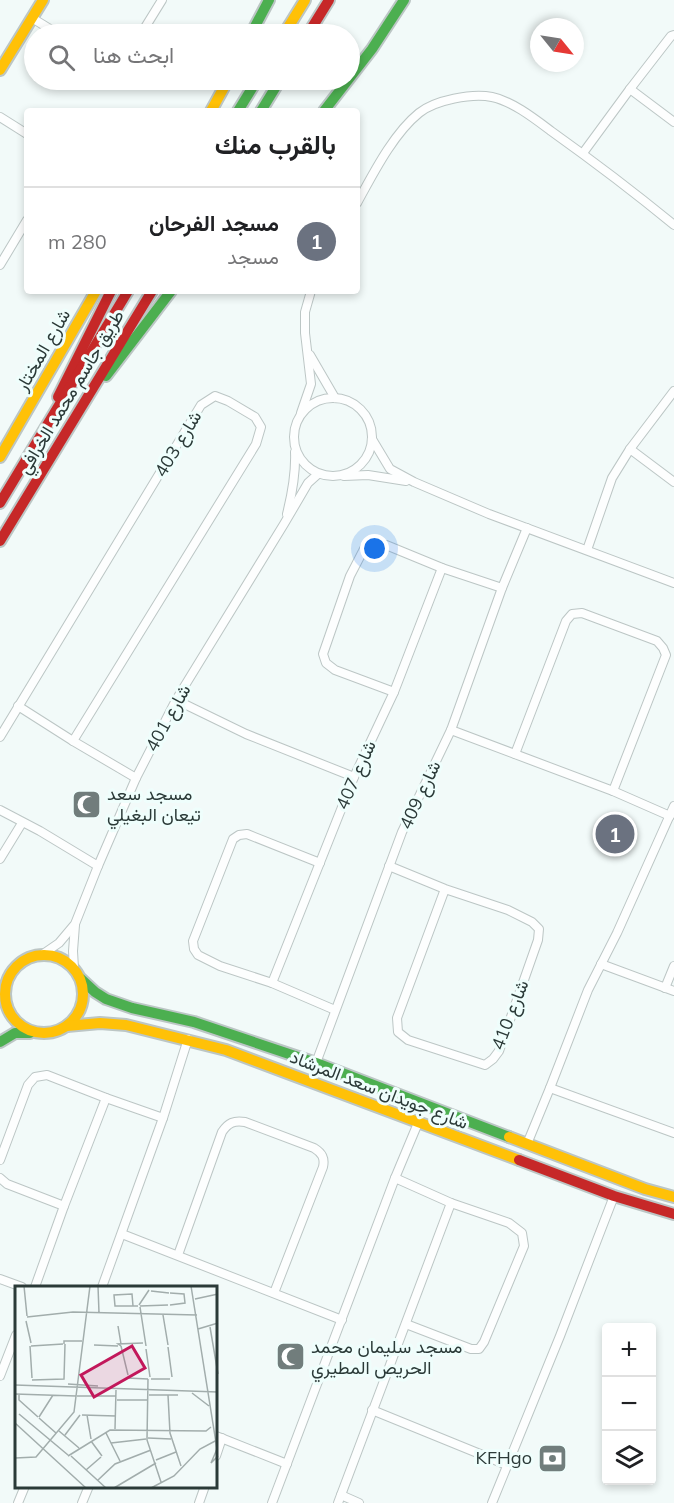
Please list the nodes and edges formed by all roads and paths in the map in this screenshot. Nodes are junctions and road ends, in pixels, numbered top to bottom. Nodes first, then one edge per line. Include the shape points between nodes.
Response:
1 (43, 0) edge
2 (162, 0) edge
3 (269, 0) edge
4 (305, 0) edge
5 (329, 0) edge
6 (404, 0) edge
7 (32, 18) junction
8 (28, 24) edge
9 (42, 24) edge
10 (147, 24) edge
11 (256, 24) edge
12 (290, 24) edge
13 (314, 24) edge
14 (24, 31) edge
15 (674, 35) edge
16 (360, 64) edge
17 (0, 70) edge
18 (630, 89) junction
19 (222, 90) edge
20 (251, 90) edge
21 (274, 90) edge
22 (340, 90) edge
23 (212, 108) edge
24 (240, 108) edge
25 (263, 108) edge
26 (326, 108) edge
27 (0, 117) edge
28 (674, 122) edge
29 (24, 132) edge
30 (583, 153) junction
31 (360, 198) edge
32 (24, 225) edge
33 (674, 225) edge
34 (0, 265) edge
35 (94, 294) edge
36 (109, 294) edge
37 (126, 294) edge
38 (150, 294) edge
39 (169, 294) edge
40 (310, 294) edge
41 (307, 348) junction
42 (673, 396) edge
43 (335, 398) junction
44 (80, 410) junction
45 (299, 417) junction
46 (372, 439) junction
47 (295, 448) junction
48 (630, 449) junction
49 (0, 457) edge
50 (24, 463) junction
51 (318, 474) junction
52 (342, 476) junction
53 (414, 482) junction
54 (674, 482) edge
55 (0, 503) edge
56 (284, 524) junction
57 (527, 528) junction
58 (0, 542) edge
59 (587, 550) junction
60 (442, 568) junction
61 (674, 583) edge
62 (502, 588) junction
63 (394, 692) junction
64 (176, 700) junction
65 (18, 706) junction
66 (451, 730) junction
67 (0, 737) edge
68 (73, 741) junction
69 (515, 753) junction
70 (354, 777) junction
71 (136, 778) junction
72 (613, 791) junction
73 (674, 806) edge
74 (0, 810) edge
75 (670, 816) junction
76 (22, 823) junction
77 (0, 859) edge
78 (320, 862) junction
79 (98, 866) junction
80 (389, 866) junction
81 (445, 889) junction
82 (75, 924) junction
83 (44, 954) junction
84 (601, 964) junction
85 (674, 966) edge
86 (74, 968) junction
87 (81, 979) junction
88 (7, 981) junction
89 (272, 983) junction
90 (665, 988) junction
91 (674, 991) edge
92 (0, 996) edge
93 (335, 1010) junction
94 (67, 1026) junction
95 (34, 1033) junction
96 (188, 1039) junction
97 (0, 1042) edge
98 (316, 1063) junction
99 (550, 1088) junction
100 (106, 1098) junction
101 (163, 1118) junction
102 (418, 1123) junction
103 (674, 1133) edge
104 (527, 1144) junction
105 (0, 1160) edge
106 (0, 1178) edge
107 (395, 1178) junction
108 (614, 1196) junction
109 (674, 1197) edge
110 (451, 1203) junction
111 (64, 1206) junction
112 (674, 1214) edge
113 (122, 1234) junction
114 (178, 1256) junction
115 (0, 1279) edge
116 (19, 1286) edge
117 (35, 1286) edge
118 (102, 1286) edge
119 (274, 1293) junction
120 (342, 1320) junction
121 (406, 1324) junction
122 (15, 1338) edge
123 (0, 1376) edge
124 (372, 1410) junction
125 (219, 1437) edge
126 (287, 1464) junction
127 (507, 1465) junction
128 (24, 1488) edge
129 (88, 1488) edge
130 (204, 1488) edge
131 (340, 1499) edge
132 (18, 1503) edge
133 (82, 1503) edge
134 (199, 1503) edge
135 (272, 1503) edge
136 (359, 1503) edge
137 (492, 1503) edge

1 - 7 main road
2 - 10 street
3 - 11 main road
4 - 12 main road
5 - 13 main road
6 - 16 main road
7 - 8 main road
7 - 9 street
14 - 17 main road
15 - 18 street
18 - 28 street
18 - 30 street
19 - 23 main road
20 - 24 main road
21 - 25 main road
22 - 26 main road
27 - 29 street
30 - 31 street via 520,109 494,97 468,95 420,112 381,160
30 - 33 street
32 - 34 street
35 - 49 main road, شارع المختار
36 - 50 main road
37 - 50 main road, طريق جاسم محمد الخرافي
38 - 44 main road, طريق جاسم محمد الخرافي
39 - 44 main road
40 - 41 street via 305,312
41 - 43 street
41 - 45 street via 311,384
42 - 48 street
43 - 45 street via 309,406
43 - 46 street via 362,411
44 - 58 main road, طريق جاسم محمد الخرافي
45 - 47 street via 294,432
46 - 52 street via 358,468
46 - 53 street via 390,469
47 - 51 street via 303,464
47 - 56 street, شارع 401 via 295,474
48 - 54 street
48 - 59 street via 612,478
50 - 55 main road, طريق جاسم محمد الخرافي
51 - 52 street
51 - 56 street, شارع 401 via 308,483
52 - 53 street via 368,475
53 - 57 street
56 - 64 street, شارع 401
57 - 59 street
57 - 62 street, شارع 409
59 - 61 street
60 - 62 street
60 - 63 street, شارع 407
60 - 63 street via 375,544 365,547 350,576 323,654 326,663
62 - 66 street, شارع 409
63 - 70 street, شارع 407
64 - 70 street via 246,734
64 - 71 street, شارع 401
65 - 67 street, شارع 403
65 - 68 street
65 - 68 street, شارع 403 via 201,405 215,396 255,417 261,428 256,444
66 - 69 street
66 - 80 street, شارع 409
68 - 71 street
69 - 72 street
69 - 72 street via 572,614 582,613 657,641 666,655
70 - 78 street, شارع 407
71 - 79 street, شارع 401
72 - 75 street
73 - 75 street
74 - 76 street
75 - 84 street
76 - 77 street
76 - 79 street
78 - 89 street, شارع 407
78 - 89 street via 246,834 233,839 229,849 193,941 195,950 220,966
79 - 82 street, شارع 401
80 - 81 street, شارع 410
80 - 93 street, شارع 409
81 - 81 street, شارع 410 via 508,910 539,929 499,1051 485,1065 408,1040 398,1032 397,1018
82 - 83 street, شارع 401
82 - 86 street, شارع 401
83 - 86 main road via 65,960
83 - 88 main road via 21,962
84 - 90 street
84 - 99 street
85 - 90 street
86 - 87 main road
87 - 94 main road via 83,1005
87 - 98 main road, شارع جويدان سعد المرشاد via 117,1004 194,1022
88 - 92 main road
88 - 95 main road via 9,1013
89 - 93 street
90 - 91 street
93 - 98 street, شارع 409
94 - 95 main road via 57,1032
94 - 96 main road, شارع جويدان سعد المرشاد via 126,1025
95 - 97 main road via 15,1033
96 - 101 street
96 - 102 main road, شارع جويدان سعد المرشاد
98 - 104 main road, شارع جويدان سعد المرشاد
99 - 103 street
99 - 104 street
100 - 101 street
100 - 105 street via 47,1075 35,1077 28,1084
100 - 111 street
101 - 113 street
102 - 107 street
102 - 108 main road, شارع جويدان سعد المرشاد
104 - 109 main road, شارع جويدان سعد المرشاد
106 - 111 street
107 - 110 street
107 - 120 street
108 - 112 main road, شارع جويدان سعد المرشاد
108 - 127 street
110 - 121 street
110 - 121 street via 509,1223 522,1233 524,1246 479,1349
111 - 117 street
113 - 114 street
113 - 118 street
114 - 119 street
114 - 119 street via 226,1126 245,1122 314,1148 323,1156 323,1167
115 - 116 street
119 - 120 street
120 - 126 street
121 - 124 street
122 - 123 street
124 - 127 street
124 - 131 street
125 - 126 street
126 - 135 street
127 - 137 street
128 - 132 street
129 - 133 street
130 - 134 street
131 - 136 street

